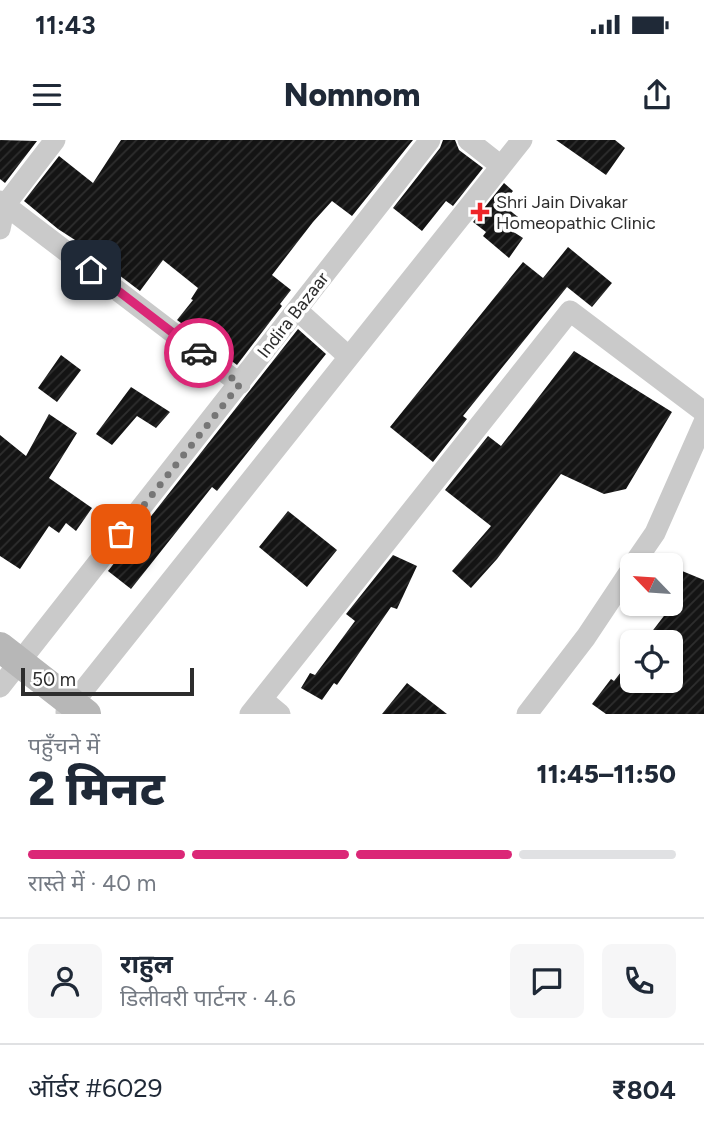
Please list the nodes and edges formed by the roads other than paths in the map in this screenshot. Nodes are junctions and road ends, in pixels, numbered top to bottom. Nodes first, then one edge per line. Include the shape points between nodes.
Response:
1 (55, 140) edge
2 (430, 140) edge
3 (468, 140) edge
4 (522, 140) edge
5 (501, 166) junction
6 (3, 203) edge
7 (0, 229) edge
8 (297, 310) junction
9 (349, 357) junction
10 (240, 384) junction
11 (704, 412) edge
12 (704, 422) edge
13 (642, 553) edge
14 (620, 586) edge
15 (10, 655) edge
16 (0, 687) edge
17 (256, 707) edge
18 (74, 711) edge
19 (280, 714) edge
20 (527, 714) edge

1 - 6 street
2 - 8 street, Indira Bazaar
3 - 5 street
4 - 5 street
5 - 9 street
6 - 7 street
6 - 10 street
8 - 9 street
8 - 10 street, Indira Bazaar
9 - 18 street
10 - 15 street, Indira Bazaar
11 - 17 street via 570,311
12 - 13 street
14 - 20 street
15 - 16 street, Indira Bazaar
15 - 18 street
17 - 19 street

